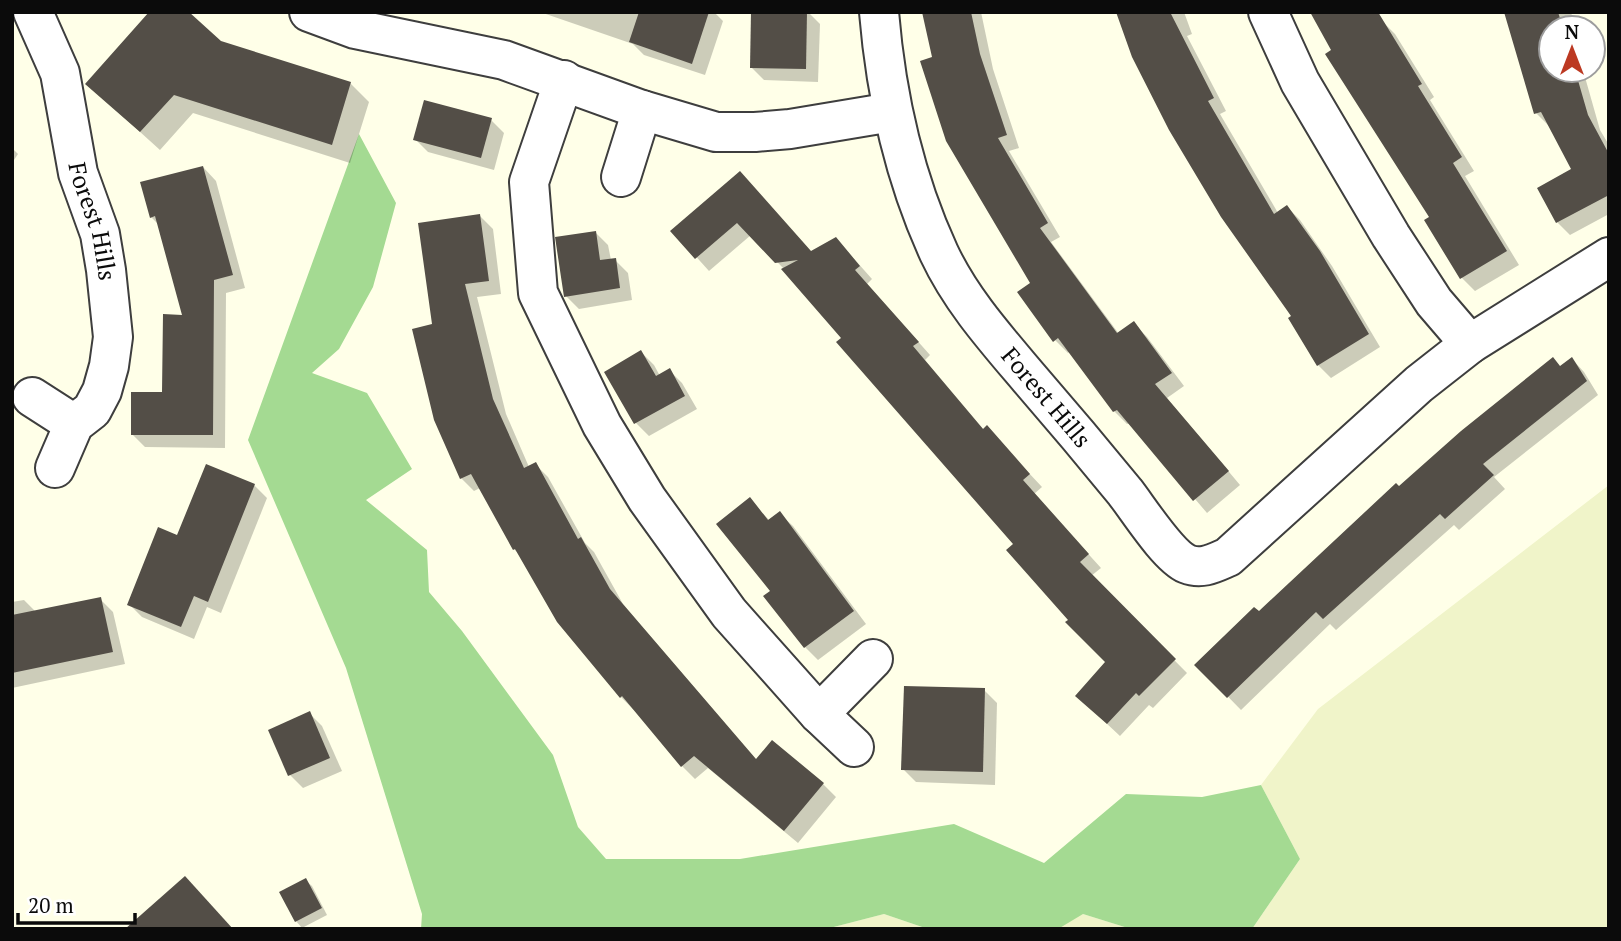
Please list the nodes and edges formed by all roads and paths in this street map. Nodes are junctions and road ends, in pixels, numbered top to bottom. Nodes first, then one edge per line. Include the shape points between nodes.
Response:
1 (33, 12) edge
2 (309, 12) edge
3 (879, 12) edge
4 (1268, 12) edge
5 (564, 80) junction
6 (642, 110) junction
7 (892, 112) junction
8 (621, 177) dead end
9 (1609, 257) edge
10 (1470, 344) junction
11 (32, 397) dead end
12 (74, 424) junction
13 (55, 468) dead end
14 (873, 659) dead end
15 (819, 714) junction
16 (854, 747) dead end

1 - 12 street, Forest Hills via 60,73 78,173 100,234 111,304 113,337 102,391 92,411
2 - 5 street via 355,29 504,60
3 - 7 street, Forest Hills
4 - 10 street via 1300,82 1391,236 1434,302
5 - 6 street
5 - 15 street via 529,182 538,293 602,425 647,499 729,612
6 - 7 street via 716,132 790,129
6 - 8 street
7 - 10 street, Forest Hills via 919,208 940,257 968,302 1169,549 1187,564 1207,567 1228,557 1419,384
9 - 10 street, Forest Hills
11 - 12 street
12 - 13 street
14 - 15 street
15 - 16 street

